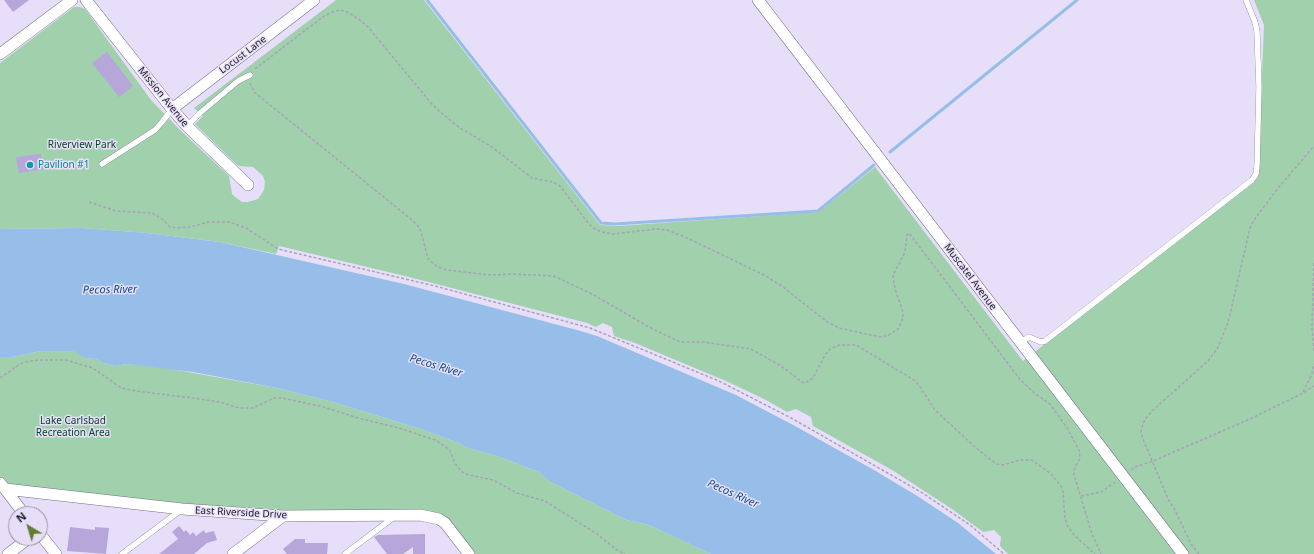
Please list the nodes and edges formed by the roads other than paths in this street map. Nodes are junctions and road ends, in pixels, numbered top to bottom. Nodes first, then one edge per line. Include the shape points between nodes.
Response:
1 (72, 0) edge
2 (86, 0) edge
3 (314, 0) edge
4 (758, 0) edge
5 (1246, 0) edge
6 (0, 54) edge
7 (250, 75) road end
8 (172, 109) junction
9 (187, 126) junction
10 (102, 164) dead end
11 (248, 185) dead end
12 (1020, 342) junction
13 (2, 486) edge
14 (18, 506) edge
15 (182, 509) junction
16 (397, 514) junction
17 (283, 516) junction
18 (48, 544) edge
19 (18, 546) edge
20 (463, 552) edge
21 (8, 554) edge
22 (56, 554) edge
23 (122, 554) edge
24 (233, 554) edge
25 (345, 554) edge
26 (1182, 554) edge

1 - 6 street
2 - 8 street, Mission Avenue
3 - 8 street, Locust Lane
4 - 12 street, Muscatel Avenue
5 - 12 lane via 1256,22 1257,32 1259,87 1256,174 1252,180 1046,341 1041,342 1029,337
7 - 9 lane via 238,81
8 - 9 street, Mission Avenue
8 - 10 lane via 155,130
9 - 11 street, Mission Avenue
12 - 26 street, Muscatel Avenue
13 - 14 street
13 - 15 street, East Riverside Drive
15 - 17 street, East Riverside Drive
15 - 23 lane
16 - 17 street, East Riverside Drive
16 - 20 street, East Riverside Drive via 420,514 439,519 445,523
16 - 25 lane
17 - 24 street
18 - 22 street
19 - 21 street

